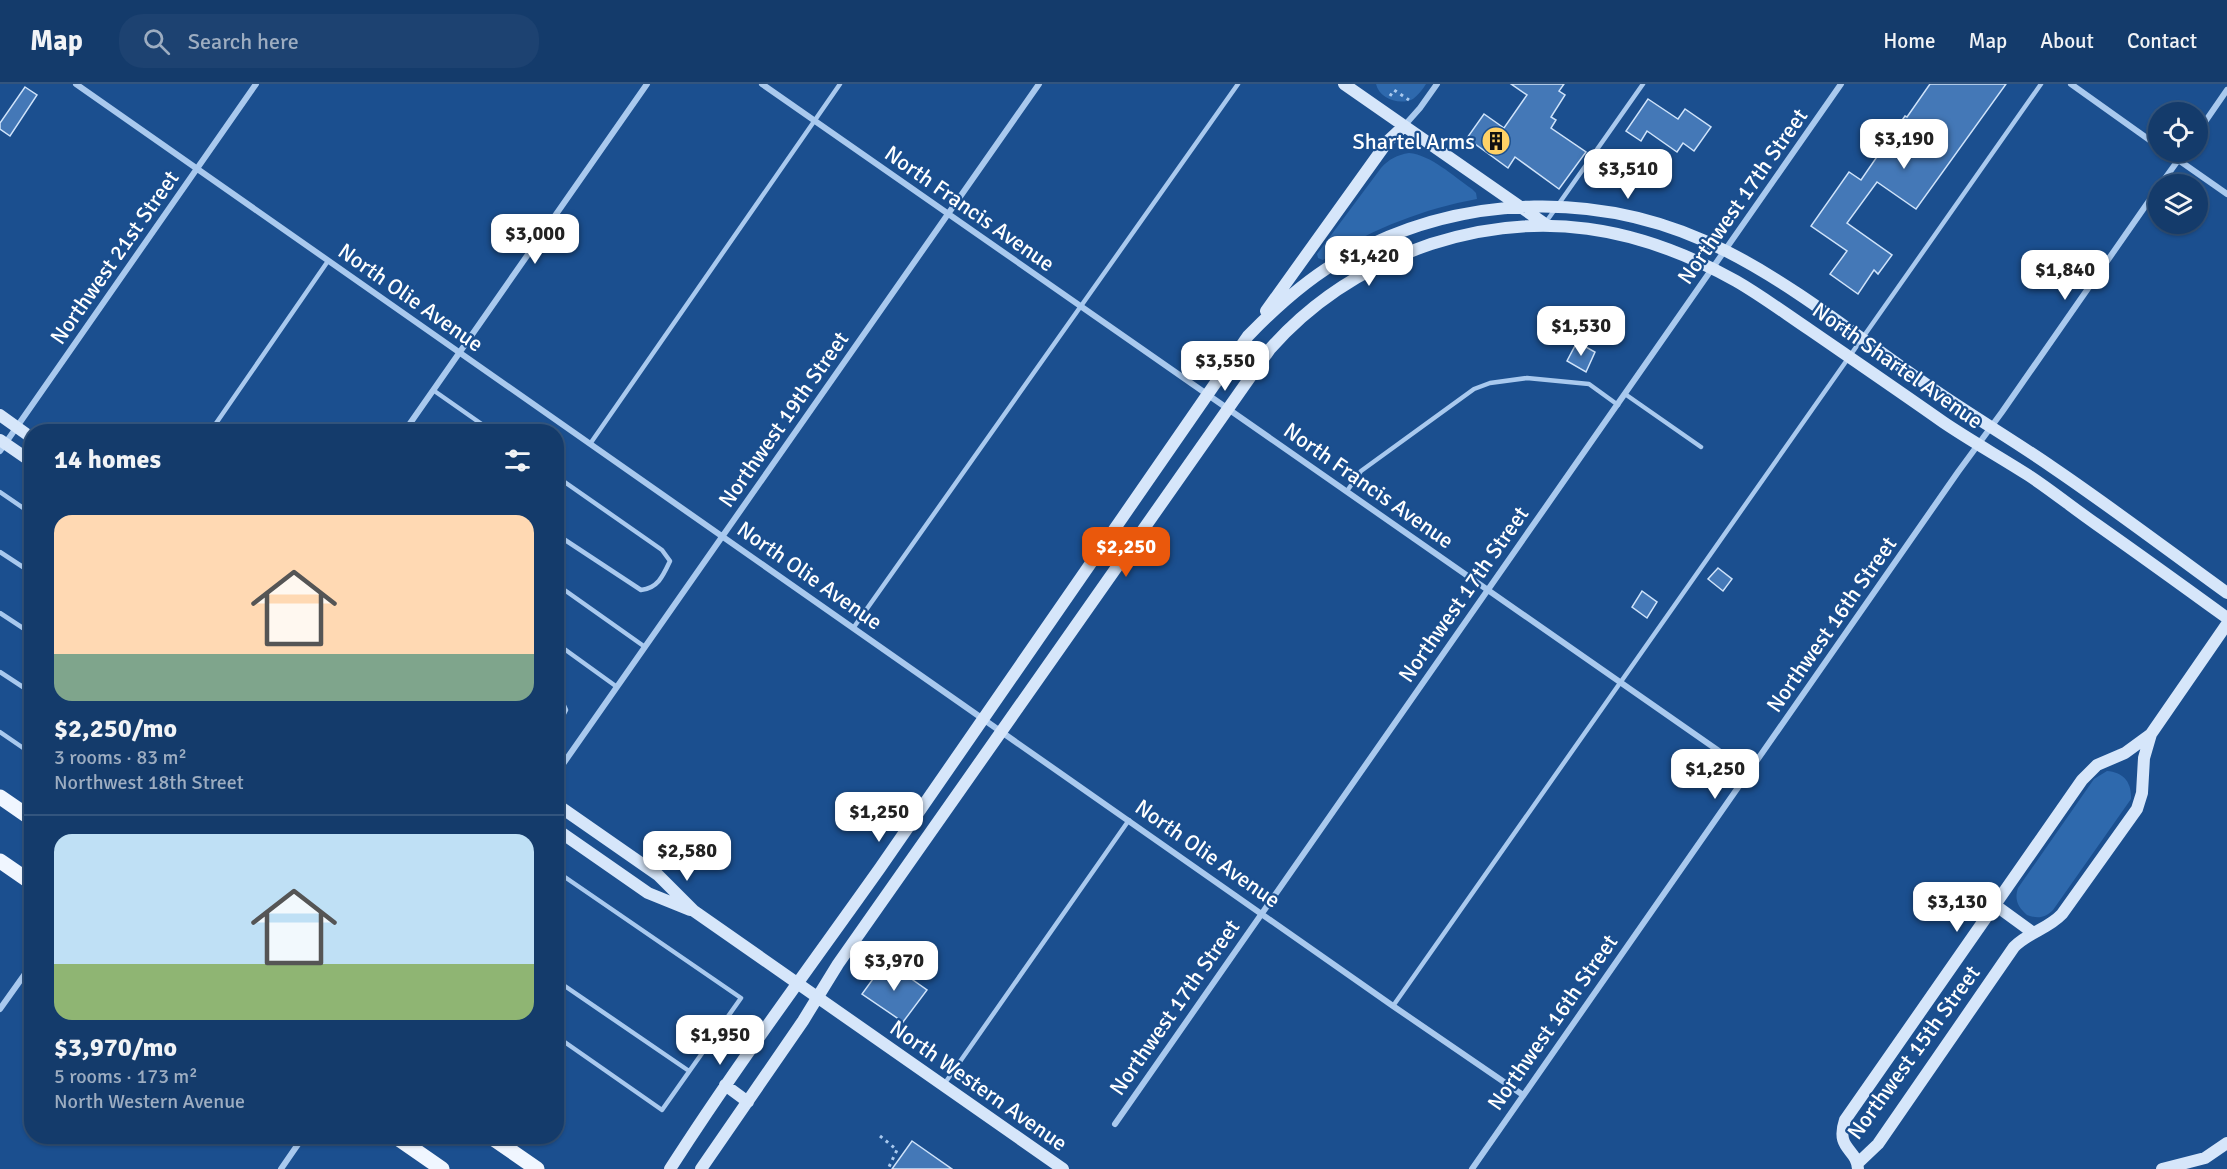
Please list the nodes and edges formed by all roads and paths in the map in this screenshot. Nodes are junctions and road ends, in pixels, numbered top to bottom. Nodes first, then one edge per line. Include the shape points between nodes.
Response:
1 (76, 84) edge
2 (256, 84) edge
3 (647, 84) edge
4 (762, 84) edge
5 (840, 84) edge
6 (1039, 84) edge
7 (1238, 84) edge
8 (1344, 84) edge
9 (1437, 84) edge
10 (1643, 84) edge
11 (1841, 84) edge
12 (2041, 84) edge
13 (2071, 84) edge
14 (2227, 90) edge
15 (1388, 98) dead end
16 (1409, 100) dead end
17 (2208, 118) edge
18 (814, 121) junction
19 (1404, 126) junction
20 (2148, 139) edge
21 (2181, 162) edge
22 (197, 170) junction
23 (2227, 194) edge
24 (2148, 202) edge
25 (1518, 206) junction
26 (1558, 206) junction
27 (948, 215) junction
28 (1545, 224) junction
29 (1725, 250) junction
30 (328, 261) junction
31 (1712, 269) junction
32 (1081, 306) junction
33 (1248, 336) junction
34 (1862, 339) junction
35 (459, 353) junction
36 (1850, 357) junction
37 (433, 390) junction
38 (1625, 394) junction
39 (1209, 395) junction
40 (1618, 405) junction
41 (1227, 408) junction
42 (0, 415) edge
43 (216, 424) edge
44 (410, 424) edge
45 (482, 424) edge
46 (561, 424) edge
47 (564, 426) edge
48 (17, 427) junction
49 (1991, 428) junction
50 (24, 432) edge
51 (590, 444) junction
52 (2, 445) edge
53 (1977, 446) junction
54 (1701, 447) dead end
55 (24, 457) edge
56 (564, 482) edge
57 (1347, 491) junction
58 (0, 492) edge
59 (24, 508) edge
60 (723, 536) junction
61 (564, 539) edge
62 (0, 552) edge
63 (24, 568) edge
64 (1488, 589) junction
65 (564, 590) edge
66 (2227, 593) edge
67 (0, 613) edge
68 (2227, 618) edge
69 (2227, 624) edge
70 (854, 627) junction
71 (24, 629) edge
72 (645, 647) junction
73 (564, 649) edge
74 (0, 672) edge
75 (1621, 683) junction
76 (617, 687) junction
77 (24, 688) edge
78 (984, 719) junction
79 (1001, 730) junction
80 (0, 732) edge
81 (2151, 734) junction
82 (24, 748) edge
83 (564, 763) edge
84 (1749, 772) junction
85 (0, 797) edge
86 (564, 810) edge
87 (24, 814) edge
88 (1129, 820) junction
89 (564, 835) edge
90 (0, 861) edge
91 (564, 876) edge
92 (24, 878) edge
93 (1995, 905) junction
94 (694, 911) junction
95 (1261, 913) junction
96 (2032, 932) junction
97 (24, 976) edge
98 (798, 983) junction
99 (564, 985) edge
100 (818, 998) junction
101 (1393, 1006) junction
102 (0, 1010) edge
103 (564, 1042) edge
104 (689, 1071) junction
105 (725, 1085) junction
106 (943, 1086) junction
107 (1523, 1095) junction
108 (748, 1102) junction
109 (1115, 1124) dead end
110 (880, 1136) dead end
111 (2227, 1143) edge
112 (298, 1144) edge
113 (406, 1144) edge
114 (501, 1144) edge
115 (1858, 1166) edge
116 (281, 1169) edge
117 (442, 1169) edge
118 (537, 1169) edge
119 (670, 1169) edge
120 (701, 1169) edge
121 (888, 1169) edge
122 (1063, 1169) edge
123 (1472, 1169) edge
124 (2162, 1169) edge

1 - 22 street, North Olie Avenue
2 - 22 street, Northwest 21st Street
3 - 35 street
4 - 18 street, North Francis Avenue
5 - 18 lane
6 - 27 street, Northwest 19th Street
7 - 32 lane
8 - 19 street, North Shartel Avenue
9 - 19 street
10 - 26 lane
11 - 29 street, Northwest 17th Street
12 - 34 lane
13 - 20 street
14 - 17 street
15 - 16 path via 1394,90
18 - 27 street, North Francis Avenue
18 - 51 lane
19 - 25 street, North Shartel Avenue
19 - 33 street via 1388,141
21 - 23 street
22 - 30 street, North Olie Avenue
22 - 48 street, Northwest 21st Street
24 - 49 street, Northwest 16th Street
25 - 26 street, North Shartel Avenue
25 - 28 street, North Shartel Avenue
25 - 33 street via 1459,214 1419,225 1354,253 1293,292
26 - 28 lane
26 - 29 street, North Shartel Avenue via 1605,210 1651,220
27 - 32 street, North Francis Avenue
27 - 60 street, Northwest 19th Street
28 - 31 street, North Shartel Avenue via 1623,235
28 - 41 street via 1504,227 1444,240 1359,275 1313,307 1282,335
29 - 31 street, Northwest 17th Street
29 - 34 street, North Shartel Avenue via 1762,270
30 - 35 street, North Olie Avenue
30 - 43 lane
31 - 36 street, North Shartel Avenue via 1753,291
31 - 38 street, Northwest 17th Street
32 - 39 street, North Francis Avenue
32 - 70 lane
33 - 39 street
34 - 36 lane
34 - 49 street, North Shartel Avenue
35 - 37 street
35 - 46 street, North Olie Avenue
36 - 53 street, North Shartel Avenue
36 - 75 lane
37 - 44 street
37 - 45 lane
38 - 40 street, Northwest 17th Street
38 - 54 lane
39 - 41 street, North Francis Avenue
39 - 78 street
40 - 57 lane via 1589,384 1527,378 1490,383 1474,389 1361,471
40 - 64 street, Northwest 17th Street
41 - 57 street, North Francis Avenue
41 - 79 street
42 - 48 street
47 - 51 street, North Olie Avenue
48 - 50 street
48 - 52 street, Northwest 21st Street
49 - 53 street, Northwest 16th Street
49 - 66 street, North Shartel Avenue
51 - 60 street, North Olie Avenue
52 - 55 street
53 - 68 street, North Shartel Avenue via 2029,476
53 - 84 street, Northwest 16th Street
56 - 61 lane via 662,550 670,561 651,589 641,590
57 - 64 street, North Francis Avenue
58 - 59 lane
60 - 70 street, North Olie Avenue
60 - 72 street, Northwest 19th Street
62 - 63 lane
64 - 75 street, North Francis Avenue
64 - 95 street, Northwest 17th Street
65 - 72 lane
67 - 71 lane
69 - 81 street, Northwest 15th Street
70 - 78 street, North Olie Avenue
72 - 76 street, Northwest 19th Street
73 - 76 lane
74 - 77 lane
75 - 84 street, North Francis Avenue
75 - 101 lane
76 - 83 street, Northwest 19th Street
78 - 79 street, North Olie Avenue
78 - 98 street
79 - 88 street, North Olie Avenue
79 - 100 street
80 - 82 lane
81 - 93 street, Northwest 15th Street via 2125,753 2097,765 2082,780
81 - 96 street, Northwest 15th Street via 2137,809 2062,914
84 - 107 street, Northwest 16th Street
85 - 87 main road
86 - 94 street, North Western Avenue via 658,875
88 - 95 street, North Olie Avenue
88 - 106 lane
89 - 94 street, North Western Avenue via 648,893
90 - 92 main road
91 - 104 lane via 741,998
93 - 96 street
93 - 115 street, Northwest 15th Street via 1845,1120 1841,1130 1843,1143
94 - 98 street, North Western Avenue
95 - 101 street, North Olie Avenue
95 - 109 street, Northwest 17th Street
96 - 115 street, Northwest 15th Street via 2014,947 1878,1144
97 - 102 street
98 - 100 street, North Western Avenue
98 - 105 street
99 - 104 lane
100 - 106 street, North Western Avenue
100 - 108 street
101 - 107 street, North Olie Avenue
103 - 104 lane via 662,1110
105 - 108 street
105 - 119 street
106 - 122 street, North Western Avenue
107 - 123 street, Northwest 16th Street
108 - 120 street
110 - 121 path via 897,1150
111 - 124 street via 2205,1158
112 - 116 street
113 - 117 main road
114 - 118 main road

